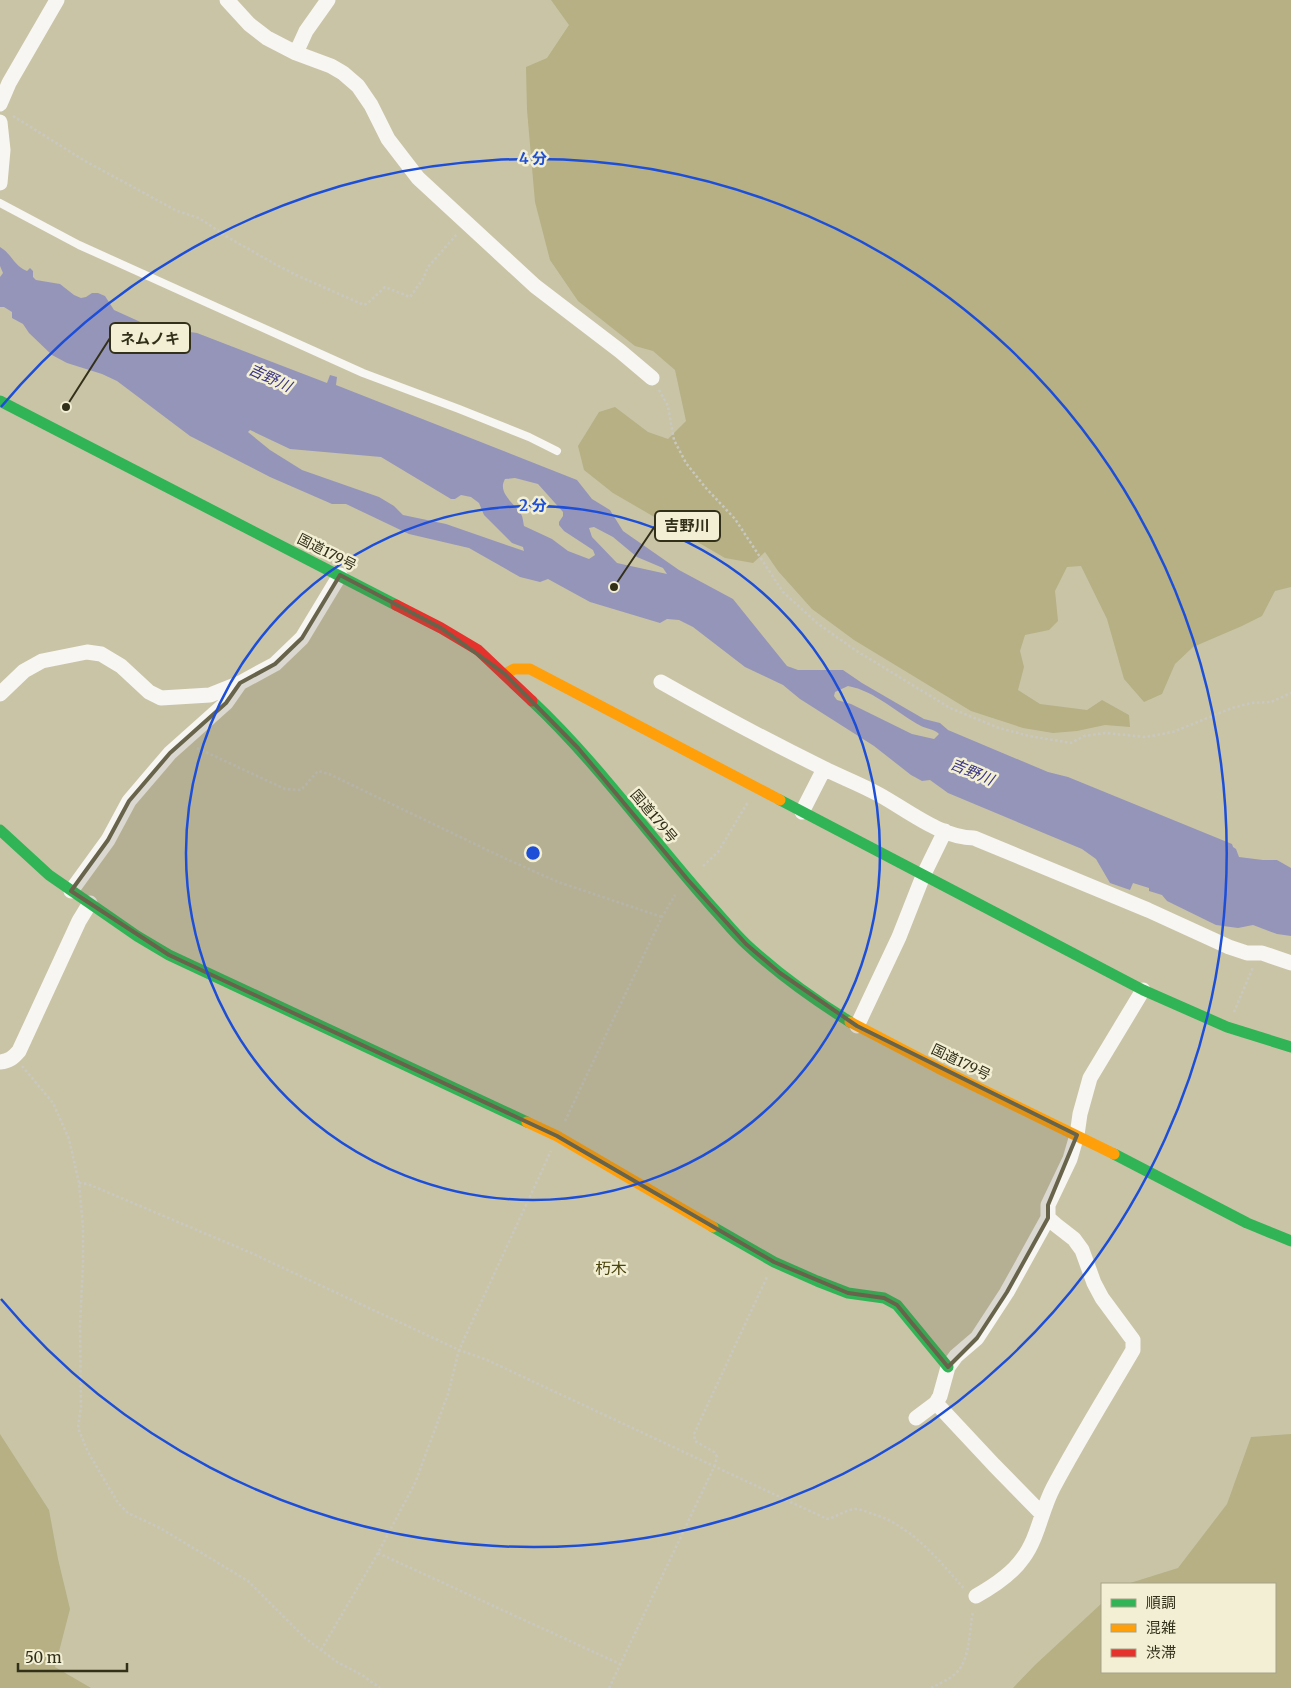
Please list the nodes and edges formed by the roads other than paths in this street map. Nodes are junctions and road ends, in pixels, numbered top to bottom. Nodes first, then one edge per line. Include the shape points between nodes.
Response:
1 (57, 0) edge
2 (227, 0) edge
3 (328, 0) edge
4 (296, 53) junction
5 (2, 113) edge
6 (0, 183) edge
7 (0, 203) edge
8 (652, 378) road end
9 (0, 401) edge
10 (557, 451) dead end
11 (340, 575) junction
12 (505, 674) junction
13 (661, 682) dead end
14 (240, 684) junction
15 (0, 694) edge
16 (824, 769) junction
17 (802, 812) junction
18 (0, 830) edge
19 (945, 831) junction
20 (923, 876) junction
21 (71, 891) junction
22 (90, 903) junction
23 (1291, 964) edge
24 (1143, 990) junction
25 (857, 1026) junction
26 (1291, 1047) edge
27 (7, 1060) edge
28 (1077, 1135) junction
29 (1048, 1218) junction
30 (1291, 1241) edge
31 (948, 1367) junction
32 (936, 1403) junction
33 (916, 1418) dead end
34 (1042, 1514) junction
35 (976, 1596) road end

1 - 5 street via 9,84
2 - 4 street via 267,38
3 - 4 street via 306,31
4 - 8 street via 330,66 358,86 388,139 418,178 535,286
5 - 6 street
7 - 10 lane via 80,245 363,373
9 - 11 main road, 国道179号
11 - 12 main road, 国道179号 via 478,650
11 - 14 street via 302,638 275,664
12 - 17 main road via 514,669 530,670
12 - 25 main road, 国道179号 via 578,748 746,944 818,1002
13 - 16 street
14 - 15 street via 210,695 161,698 149,692 121,666 101,654 87,652 42,660 24,671
14 - 21 street via 226,703 170,753 129,801 108,840
16 - 17 street
16 - 19 street via 878,793
17 - 20 main road
18 - 21 main road
19 - 20 street
19 - 23 street via 974,838 1229,947 1262,953
20 - 24 main road
20 - 25 street via 899,937
21 - 22 main road
22 - 27 street via 19,1051
22 - 31 main road via 169,955 558,1136 774,1262 816,1282 848,1293 884,1298 897,1305
24 - 26 main road via 1228,1027
24 - 28 street via 1090,1078
25 - 28 main road, 国道179号
28 - 29 street via 1070,1159 1048,1205
28 - 30 main road, 国道179号 via 1247,1223
29 - 31 street via 977,1338
29 - 34 street via 1074,1239 1082,1250 1102,1298 1133,1340 1133,1350 1052,1490
31 - 32 street
32 - 33 street
32 - 34 street
34 - 35 street via 1030,1547 1021,1560

